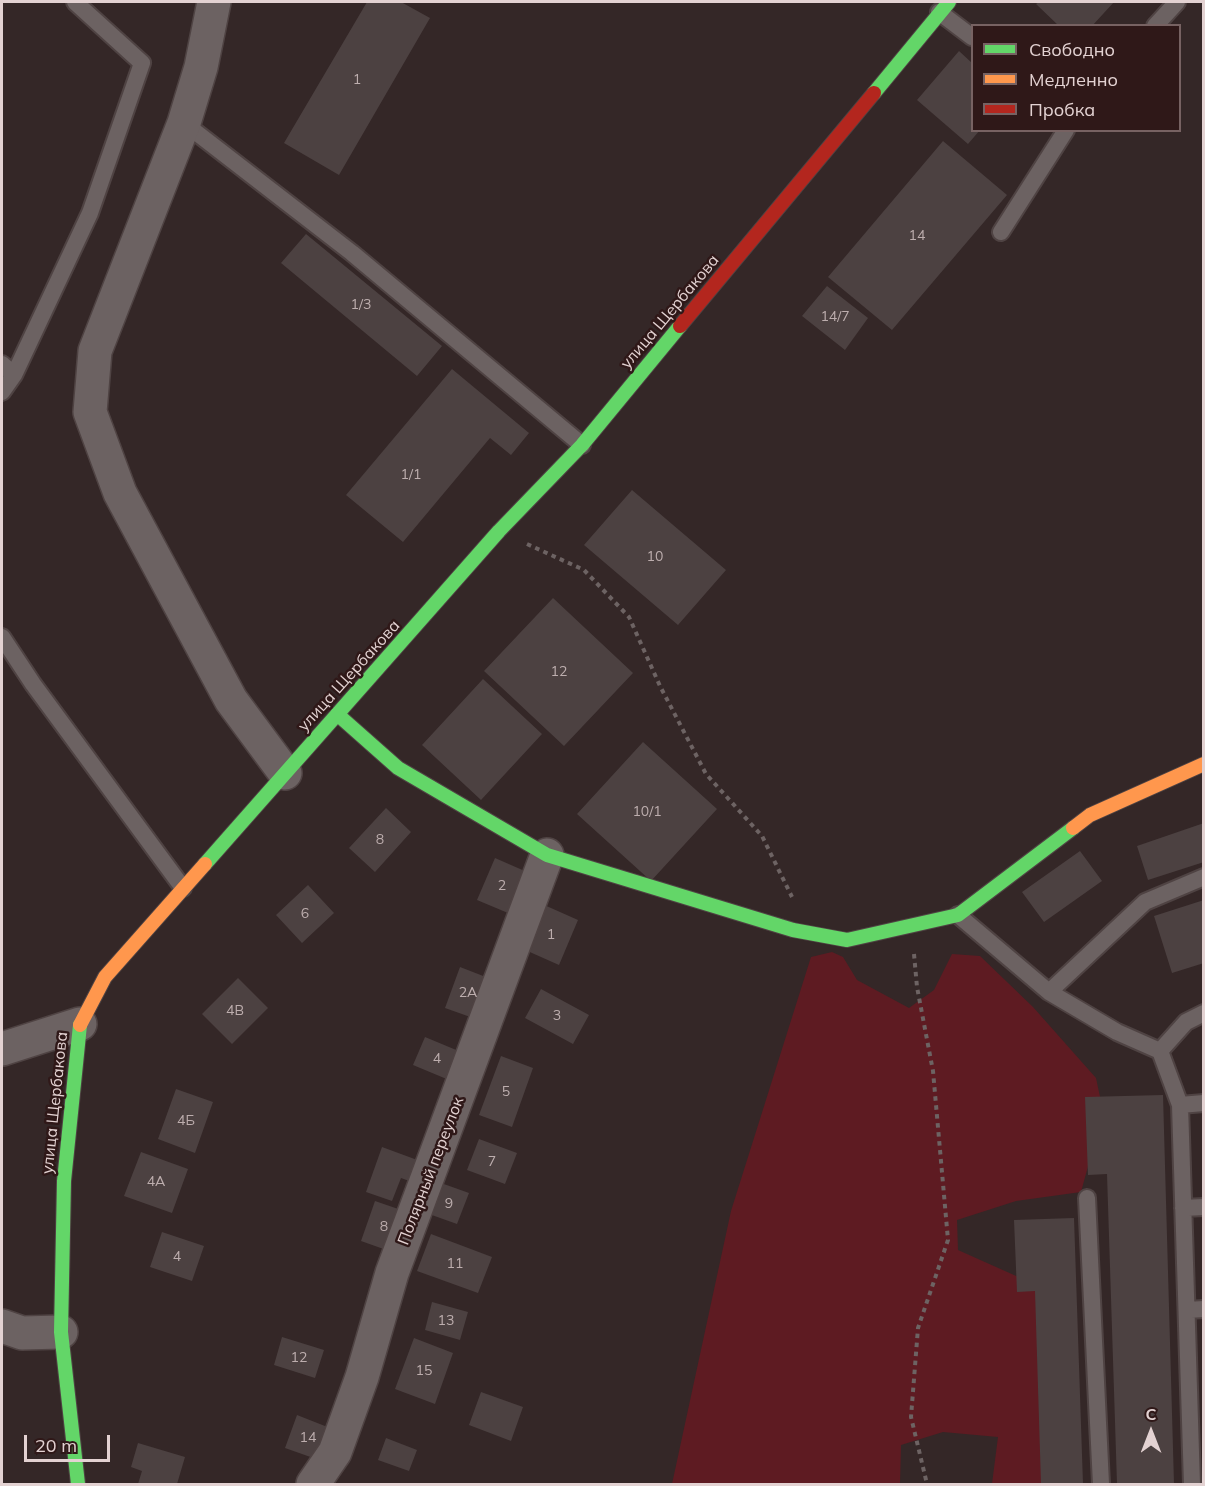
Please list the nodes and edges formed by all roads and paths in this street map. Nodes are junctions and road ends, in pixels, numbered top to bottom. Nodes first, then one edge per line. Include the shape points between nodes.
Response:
1 (75, 2) edge
2 (212, 2) edge
3 (1177, 2) edge
4 (944, 7) edge
5 (1157, 24) edge
6 (971, 36) edge
7 (184, 123) junction
8 (1065, 132) edge
9 (1001, 232) dead end
10 (8, 370) edge
11 (2, 392) edge
12 (582, 445) junction
13 (499, 531) junction
14 (2, 637) edge
15 (337, 714) junction
16 (1203, 764) edge
17 (285, 773) junction
18 (547, 855) junction
19 (1203, 877) edge
20 (183, 888) junction
21 (958, 915) junction
22 (912, 927) junction
23 (793, 930) junction
24 (1049, 992) junction
25 (1203, 1013) edge
26 (80, 1024) junction
27 (2, 1048) edge
28 (1160, 1051) junction
29 (1203, 1103) edge
30 (1180, 1105) junction
31 (1087, 1198) dead end
32 (1203, 1207) edge
33 (1183, 1208) junction
34 (1195, 1309) edge
35 (2, 1326) edge
36 (61, 1332) junction
37 (1197, 1408) edge
38 (1196, 1476) edge
39 (78, 1485) edge
40 (313, 1485) edge
41 (927, 1485) edge
42 (1101, 1485) edge

1 - 10 lane via 142,63 90,213
2 - 7 street via 201,67
3 - 5 lane
4 - 6 lane
4 - 12 street, улица Щербакова
7 - 12 lane via 352,253
7 - 17 street via 95,351 90,412 120,493 231,700
8 - 9 lane
10 - 11 lane
12 - 13 street, улица Щербакова
13 - 15 street, улица Щербакова
13 - 23 path via 584,570 629,617 706,774 762,836 791,892
14 - 20 lane
15 - 17 street, улица Щербакова
15 - 18 street via 398,768
16 - 21 street via 1090,815
17 - 20 street, улица Щербакова
18 - 23 street
18 - 40 street, Полярный переулок via 392,1273 335,1452
19 - 24 lane via 1144,902
20 - 26 street, улица Щербакова via 105,977
21 - 22 street
21 - 24 lane
22 - 23 street via 847,940
22 - 41 path via 917,987 933,1071 948,1239 918,1328 911,1417
24 - 28 lane via 1117,1032
25 - 28 lane via 1186,1022
26 - 27 street
26 - 36 street, улица Щербакова via 64,1181
28 - 30 lane
29 - 30 lane
30 - 33 lane
31 - 42 lane
32 - 33 lane
33 - 34 lane
34 - 37 lane
35 - 36 street via 22,1333
36 - 39 street, улица Щербакова
37 - 38 lane

